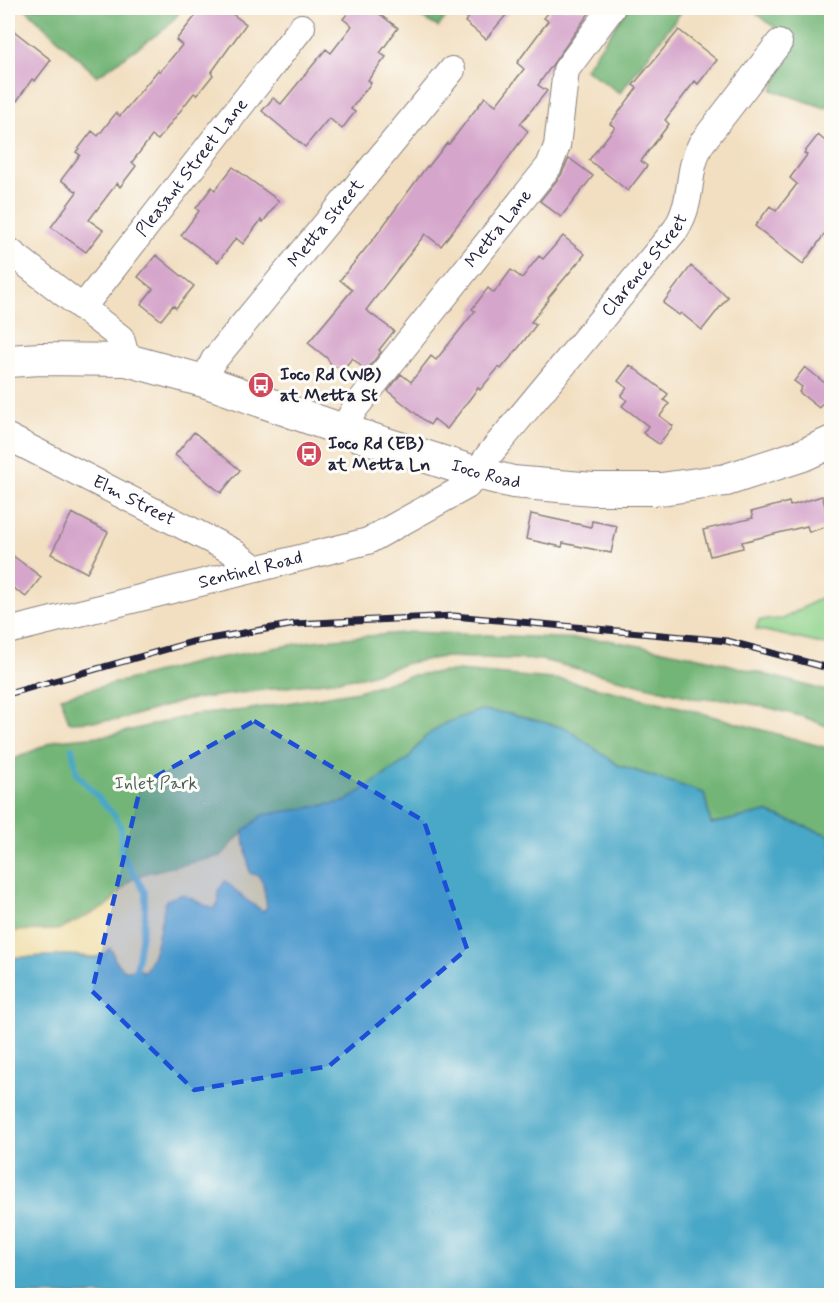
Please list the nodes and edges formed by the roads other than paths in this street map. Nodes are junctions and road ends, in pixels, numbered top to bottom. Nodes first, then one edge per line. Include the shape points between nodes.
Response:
1 (612, 8) edge
2 (302, 27) dead end
3 (779, 43) dead end
4 (452, 70) dead end
5 (8, 250) edge
6 (83, 307) junction
7 (127, 360) junction
8 (8, 361) edge
9 (204, 381) junction
10 (343, 430) junction
11 (8, 437) edge
12 (831, 442) edge
13 (477, 473) junction
14 (256, 569) junction
15 (8, 631) edge

1 - 10 street, Metta Lane via 566,70 557,146 549,166 355,408
2 - 6 street, Pleasant Street Lane
3 - 13 street, Clarence Street via 701,144 693,160 686,208 676,229
4 - 9 street, Metta Street via 214,360
5 - 6 street
6 - 7 street via 121,338
7 - 8 main road, Ioco Road
7 - 9 main road, Ioco Road
9 - 10 main road, Ioco Road
10 - 13 main road, Ioco Road
11 - 14 street, Elm Street via 232,551
12 - 13 main road, Ioco Road via 726,480 661,489 593,489 513,482
13 - 14 street, Sentinel Road via 467,486 368,541
14 - 15 street, Sentinel Road

